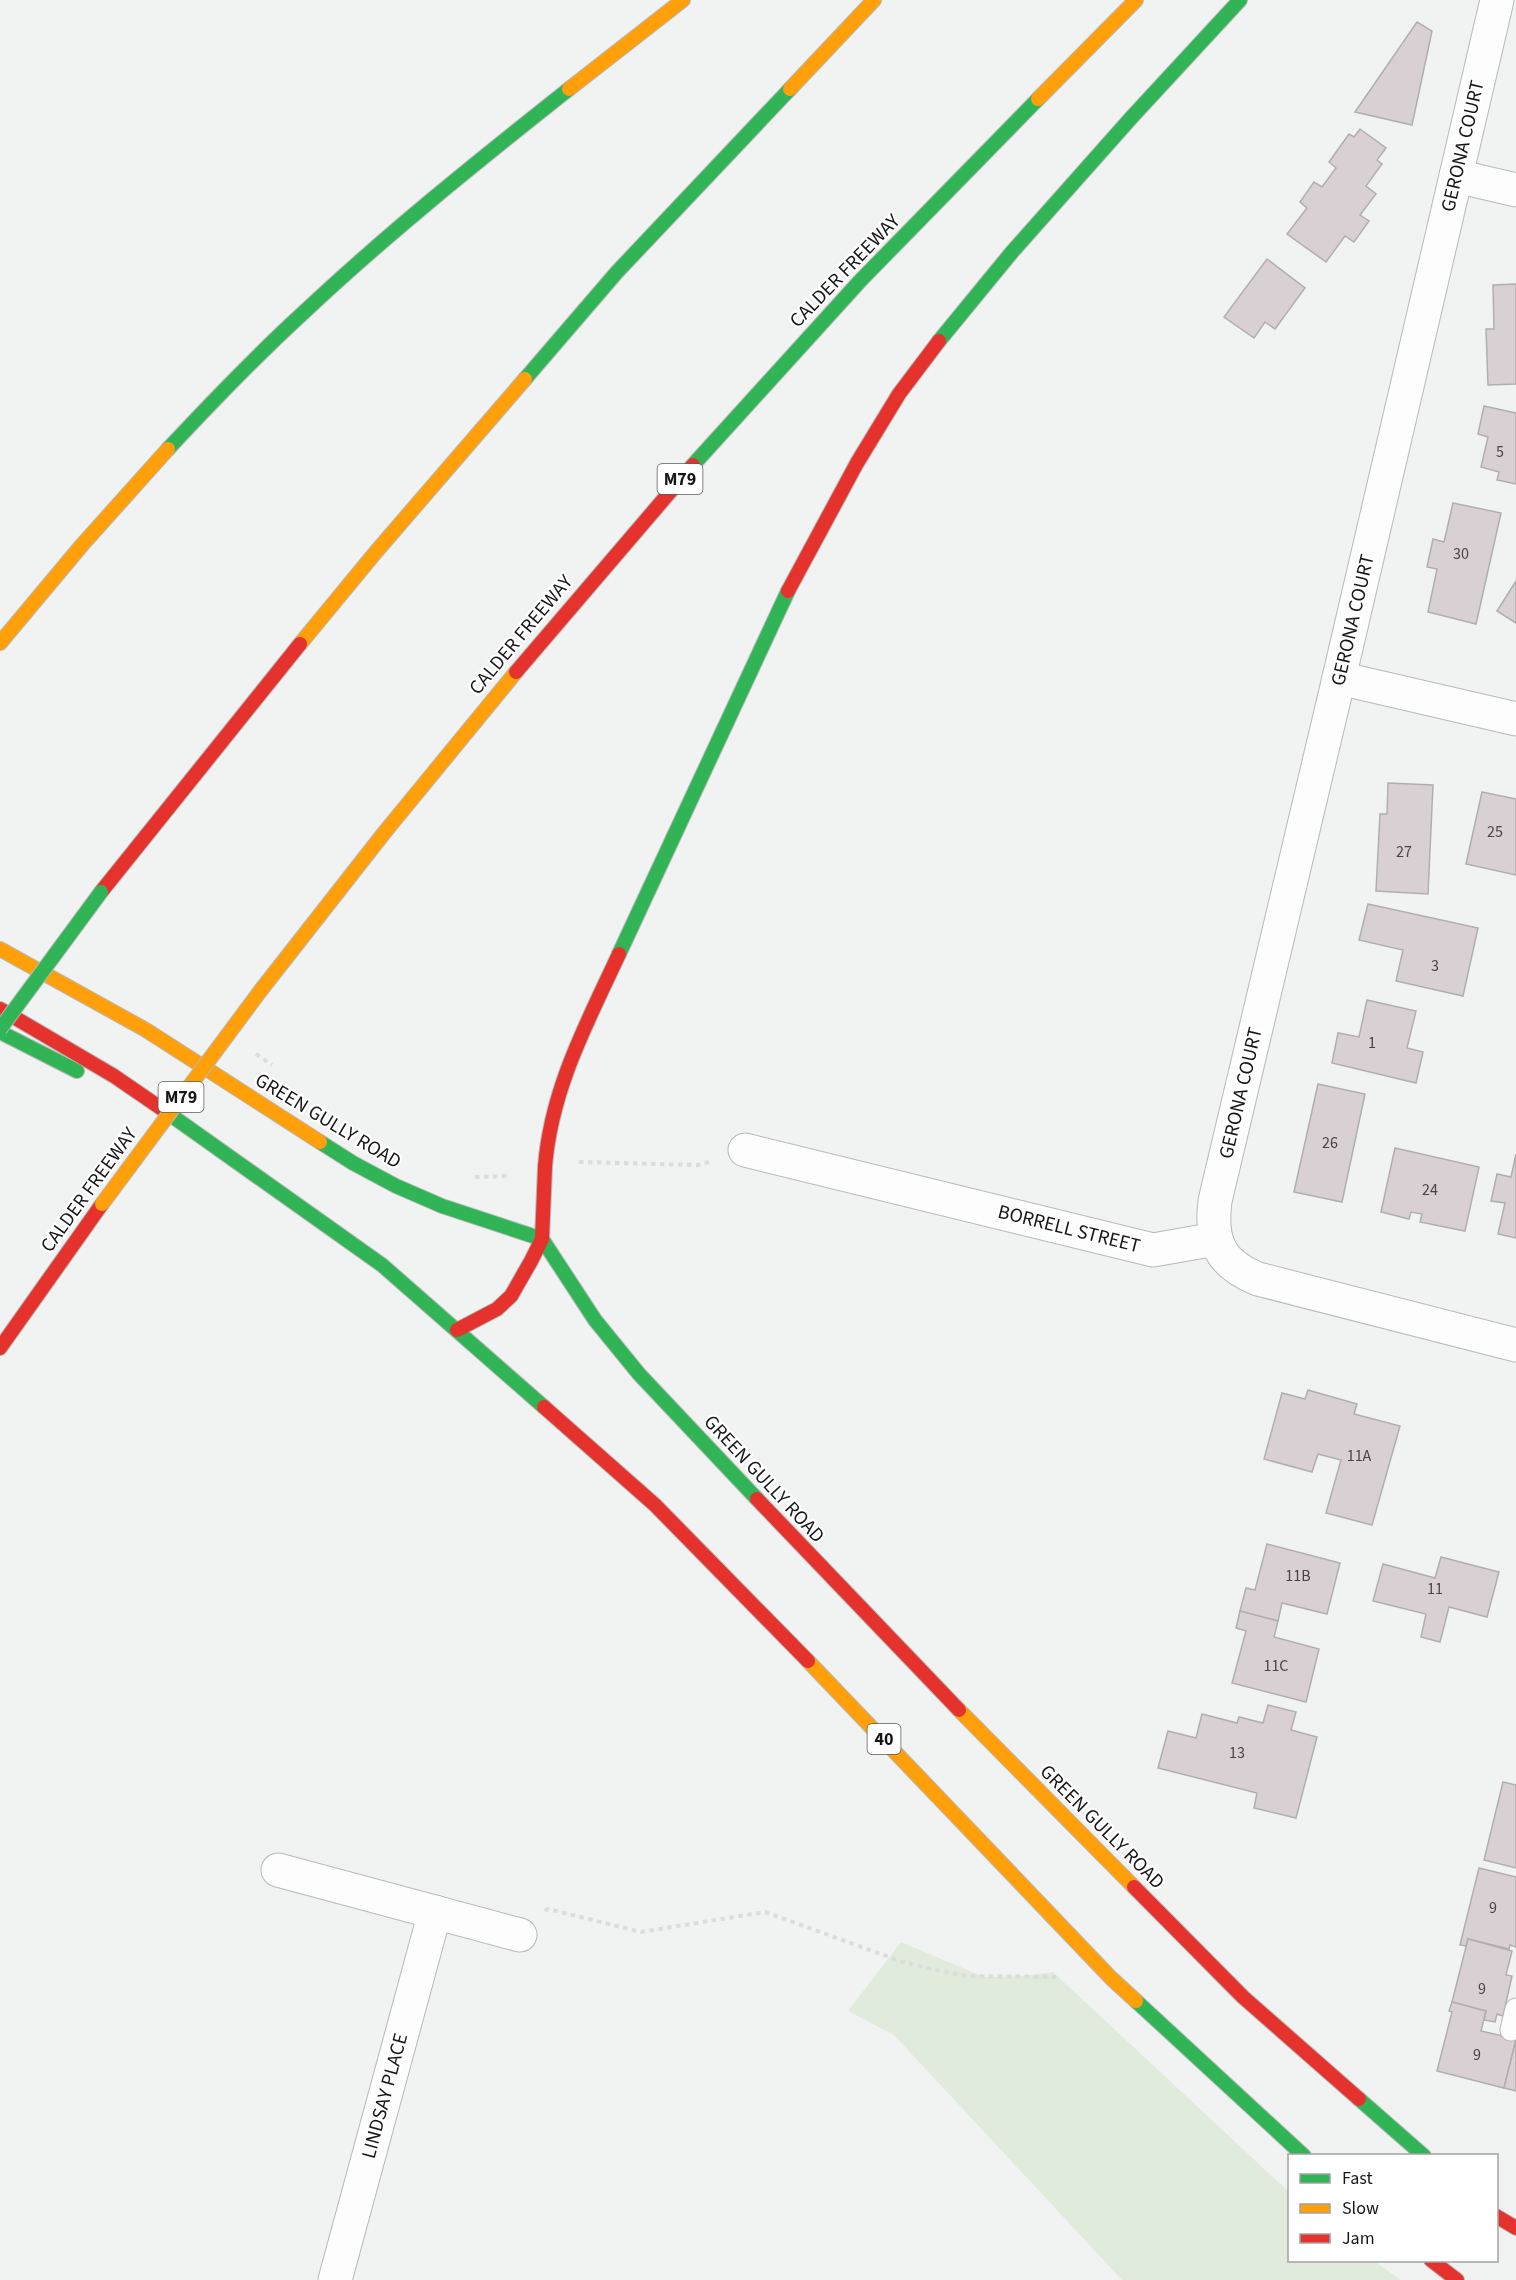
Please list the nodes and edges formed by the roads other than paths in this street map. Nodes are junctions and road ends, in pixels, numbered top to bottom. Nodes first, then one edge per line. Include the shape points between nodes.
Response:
1 (683, 0) edge
2 (874, 0) edge
3 (1136, 0) edge
4 (1240, 0) edge
5 (1497, 0) edge
6 (1456, 176) junction
7 (1516, 190) edge
8 (0, 643) edge
9 (1340, 678) junction
10 (1516, 719) edge
11 (0, 949) edge
12 (0, 1009) edge
13 (0, 1030) edge
14 (745, 1150) road end
15 (280, 1191) junction
16 (542, 1239) junction
17 (1216, 1239) junction
18 (457, 1330) junction
19 (1516, 1345) edge
20 (0, 1348) edge
21 (278, 1870) dead end
22 (435, 1912) junction
23 (520, 1935) road end
24 (1516, 2009) edge
25 (1511, 2030) dead end
26 (1302, 2154) edge
27 (1422, 2154) edge
28 (1498, 2217) edge
29 (1516, 2228) edge
30 (1434, 2262) edge
31 (335, 2280) edge
32 (1457, 2280) edge

1 - 8 main road via 455,181 348,272 264,351 140,477
2 - 13 main road, bridge via 617,272 375,553 101,892
3 - 20 main road, CALDER FREEWAY / M79, bridge via 897,244 664,497 448,754 261,990
4 - 16 main road via 1131,117 956,318 899,394 857,463 788,590 574,1050 546,1141
5 - 6 street, GERONA COURT
6 - 7 street
6 - 9 street, GERONA COURT
9 - 10 street
9 - 17 street, GERONA COURT via 1215,1201
11 - 16 main road, GREEN GULLY ROAD via 146,1030 353,1163 442,1206
12 - 15 main road via 114,1076
13 - 15 main road via 133,1102
14 - 17 street, BORRELL STREET via 1152,1250
15 - 18 main road via 382,1265
16 - 18 main road via 511,1296 497,1309
16 - 27 main road, GREEN GULLY ROAD via 595,1320 639,1374 908,1658 1243,1997
17 - 19 street via 1225,1258 1239,1271 1258,1279
18 - 26 main road, 40 via 654,1505 857,1710 1111,1978
21 - 22 street
22 - 23 street
22 - 31 street, LINDSAY PLACE
24 - 25 lane
28 - 29 main road
30 - 32 main road

